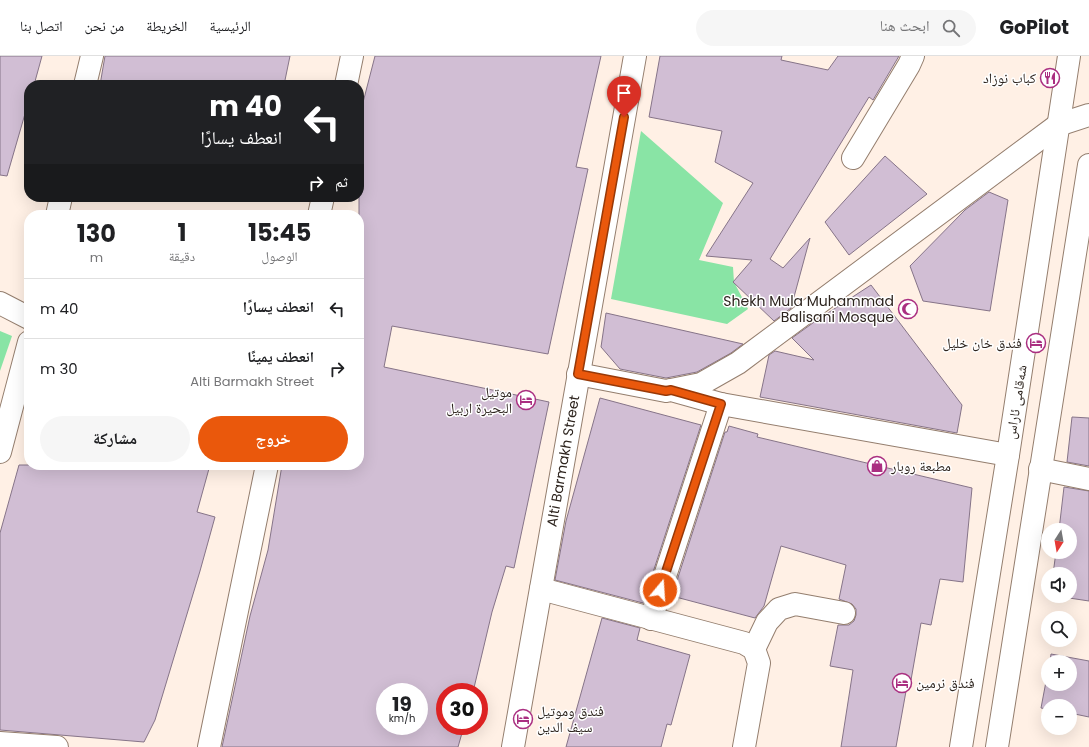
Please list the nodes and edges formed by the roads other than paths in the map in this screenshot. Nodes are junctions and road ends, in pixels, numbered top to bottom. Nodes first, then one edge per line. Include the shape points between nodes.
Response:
1 (92, 56) edge
2 (352, 56) edge
3 (635, 56) edge
4 (913, 56) edge
5 (1069, 56) edge
6 (87, 80) edge
7 (347, 80) edge
8 (1089, 115) edge
9 (1058, 125) junction
10 (853, 158) dead end
11 (1089, 165) edge
12 (0, 303) edge
13 (24, 315) edge
14 (24, 361) edge
15 (578, 374) junction
16 (671, 390) junction
17 (721, 404) junction
18 (0, 452) edge
19 (1008, 455) junction
20 (1040, 469) junction
21 (266, 470) edge
22 (1089, 479) edge
23 (541, 589) junction
24 (844, 613) dead end
25 (651, 619) junction
26 (754, 649) junction
27 (0, 743) edge
28 (57, 747) edge
29 (209, 747) edge
30 (513, 747) edge
31 (744, 747) edge
32 (961, 747) edge
33 (997, 747) edge

1 - 6 street
2 - 7 street
3 - 15 street, Alti Barmakh Street
4 - 10 street
5 - 9 street, شەقامی ئاراس
8 - 9 street
9 - 16 street via 738,363 701,384
9 - 19 street, شەقامی ئاراس
11 - 20 street
12 - 13 street
14 - 18 street
15 - 16 street
15 - 23 street, Alti Barmakh Street
16 - 17 street
17 - 19 street
17 - 25 street
19 - 32 street, شەقامی ئاراس
20 - 22 street
20 - 33 street
21 - 29 street
23 - 25 street
23 - 30 street, Alti Barmakh Street
24 - 26 street via 795,604 779,609 767,622
25 - 26 street via 744,643
26 - 31 street via 759,663
27 - 28 street

